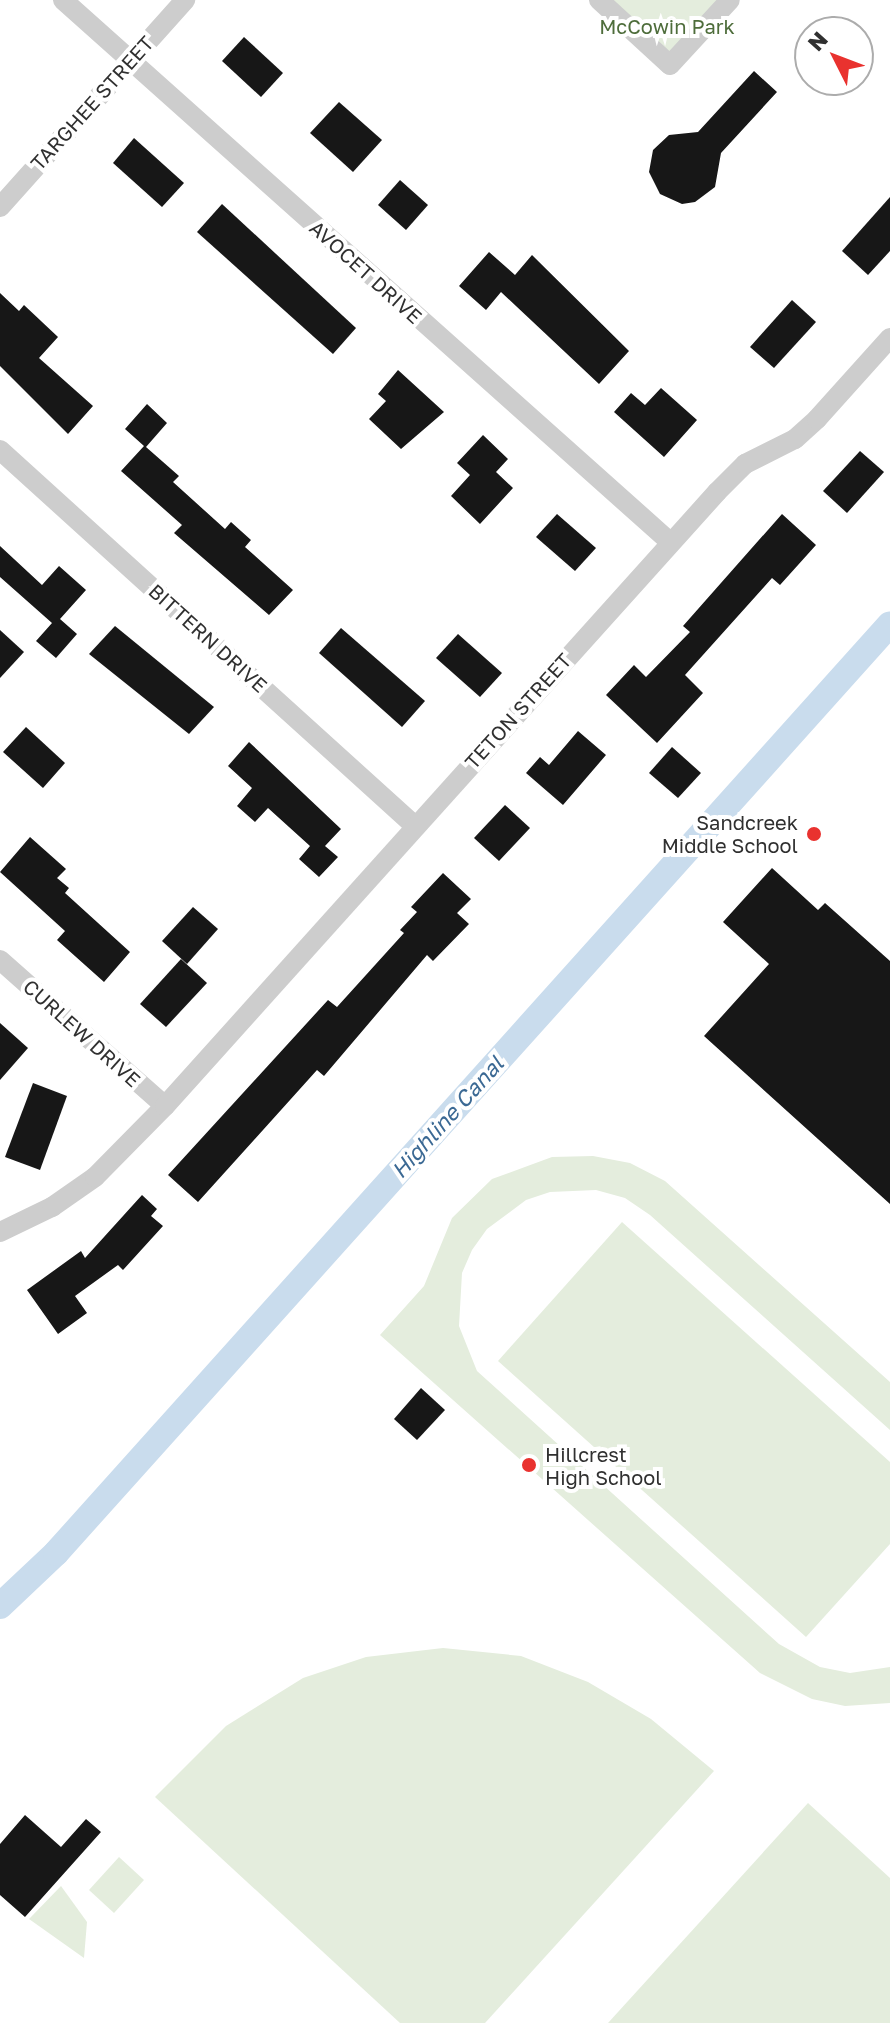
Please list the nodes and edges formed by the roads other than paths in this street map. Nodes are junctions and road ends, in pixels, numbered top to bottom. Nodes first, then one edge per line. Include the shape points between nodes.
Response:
1 (63, 0) edge
2 (185, 0) edge
3 (599, 0) edge
4 (730, 0) edge
5 (129, 62) junction
6 (0, 207) edge
7 (890, 338) edge
8 (0, 450) edge
9 (670, 542) junction
10 (415, 826) junction
11 (0, 960) edge
12 (165, 1106) junction
13 (0, 1232) edge

1 - 5 street, AVOCET DRIVE
2 - 5 street, TARGHEE STREET
3 - 4 street via 670,65
5 - 6 street, TARGHEE STREET
5 - 9 street, AVOCET DRIVE
7 - 9 street, TETON STREET via 817,419 795,439 745,464
8 - 10 street, BITTERN DRIVE
9 - 10 street, TETON STREET
10 - 12 street, TETON STREET
11 - 12 street, CURLEW DRIVE
12 - 13 street, TETON STREET via 95,1177 52,1207

